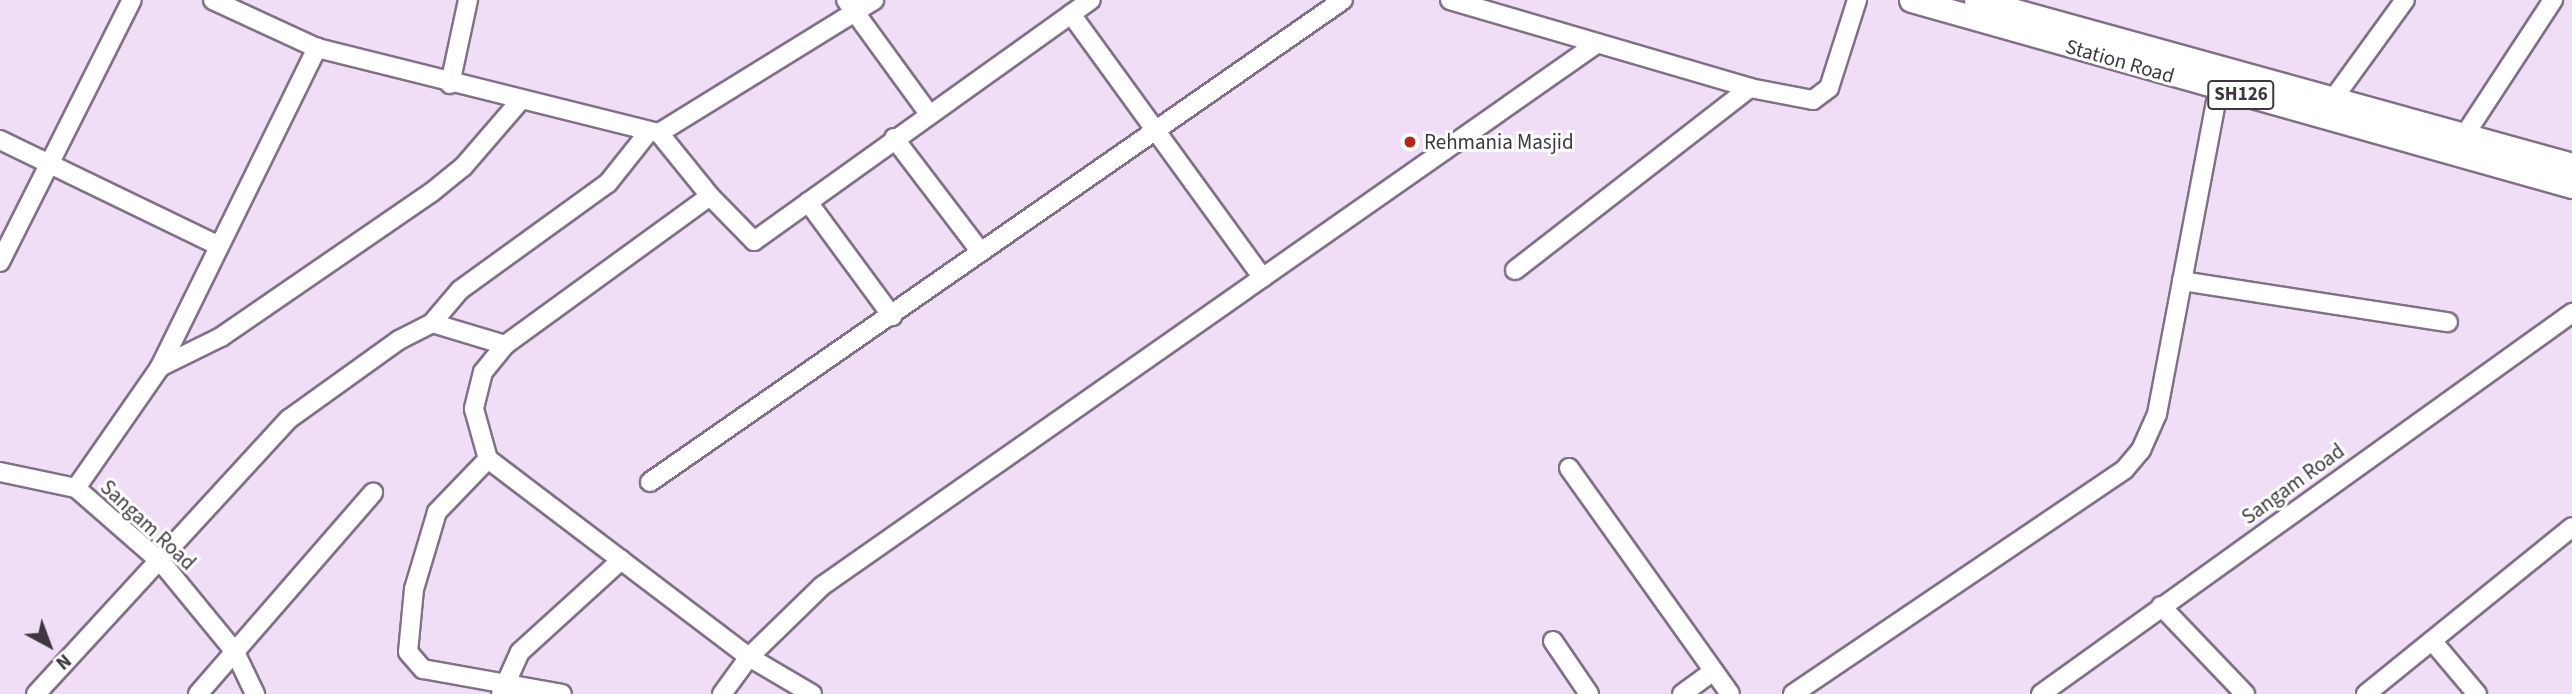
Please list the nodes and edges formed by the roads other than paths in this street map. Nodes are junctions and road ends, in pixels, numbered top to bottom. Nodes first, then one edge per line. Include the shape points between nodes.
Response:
1 (132, 0) edge
2 (213, 0) edge
3 (468, 0) edge
4 (874, 0) edge
5 (1091, 0) edge
6 (1343, 0) edge
7 (1450, 0) edge
8 (1857, 0) edge
9 (1911, 0) edge
10 (1976, 0) edge
11 (2405, 0) edge
12 (2553, 0) edge
13 (1943, 4) edge
14 (851, 6) edge
15 (1071, 14) junction
16 (1595, 45) junction
17 (317, 48) junction
18 (2221, 79) junction
19 (450, 83) junction
20 (1750, 88) junction
21 (2333, 99) junction
22 (520, 102) junction
23 (929, 114) junction
24 (1156, 127) junction
25 (653, 133) junction
26 (2464, 136) junction
27 (894, 138) junction
28 (0, 140) edge
29 (48, 164) junction
30 (2572, 165) edge
31 (2572, 186) edge
32 (710, 196) junction
33 (808, 202) junction
34 (217, 245) junction
35 (981, 253) junction
36 (0, 262) edge
37 (1516, 270) dead end
38 (1263, 278) junction
39 (2182, 281) junction
40 (2572, 313) edge
41 (892, 316) junction
42 (2448, 322) dead end
43 (432, 323) junction
44 (505, 345) junction
45 (160, 367) junction
46 (488, 459) junction
47 (1569, 468) dead end
48 (0, 472) edge
49 (650, 482) dead end
50 (76, 488) junction
51 (373, 493) dead end
52 (2570, 534) edge
53 (621, 560) junction
54 (162, 563) junction
55 (2161, 606) junction
56 (1553, 641) dead end
57 (2434, 643) junction
58 (235, 652) junction
59 (749, 657) junction
60 (1714, 671) junction
61 (503, 688) edge
62 (36, 694) edge
63 (198, 694) edge
64 (256, 694) edge
65 (562, 694) edge
66 (722, 694) edge
67 (812, 694) edge
68 (1589, 694) edge
69 (1682, 694) edge
70 (1730, 694) edge
71 (1793, 694) edge
72 (2041, 694) edge
73 (2245, 694) edge
74 (2366, 694) edge
75 (2477, 694) edge

1 - 29 street
2 - 17 street
3 - 19 street
4 - 14 street
5 - 15 street
6 - 24 street
7 - 16 street
8 - 20 street via 1823,95 1800,100
9 - 13 main road, Station Road / SH126
10 - 18 main road, Station Road / SH126
11 - 21 street
12 - 26 street
13 - 18 main road, Station Road / SH126
14 - 23 street
14 - 25 street
15 - 23 street
15 - 24 street
16 - 20 street
16 - 38 street
17 - 19 street
17 - 34 street
18 - 21 main road, Station Road / SH126
18 - 31 main road, Station Road / SH126
18 - 39 street
19 - 22 street
20 - 37 street
21 - 26 main road, Station Road / SH126
22 - 25 street
22 - 45 street via 463,167 432,192 221,337
23 - 27 street
24 - 35 street
24 - 38 street
25 - 32 street
25 - 43 street via 608,183 460,290
26 - 30 main road, Station Road / SH126
27 - 33 street
27 - 35 street
28 - 29 street
29 - 34 street
29 - 36 street
32 - 33 street via 754,241
32 - 44 street
33 - 41 street
34 - 45 street
35 - 41 street
38 - 59 street via 822,586
39 - 42 street
39 - 71 street via 2157,414 2125,469
40 - 55 street, Sangam Road
41 - 49 street
43 - 44 street
43 - 54 street via 289,419
44 - 46 street via 483,372 474,410
45 - 50 street
46 - 53 street
46 - 61 street via 437,512 405,642 423,669
47 - 60 street
48 - 50 street, Sangam Road
50 - 54 street, Sangam Road
51 - 58 street
52 - 57 street
53 - 59 street
53 - 61 street via 520,652
54 - 58 street, Sangam Road
54 - 62 street
55 - 72 street, Sangam Road
55 - 73 street
56 - 68 street
57 - 74 street
57 - 75 street
58 - 63 street
58 - 64 street, Sangam Road
59 - 66 street
59 - 67 street
60 - 69 street
60 - 70 street
61 - 65 street

